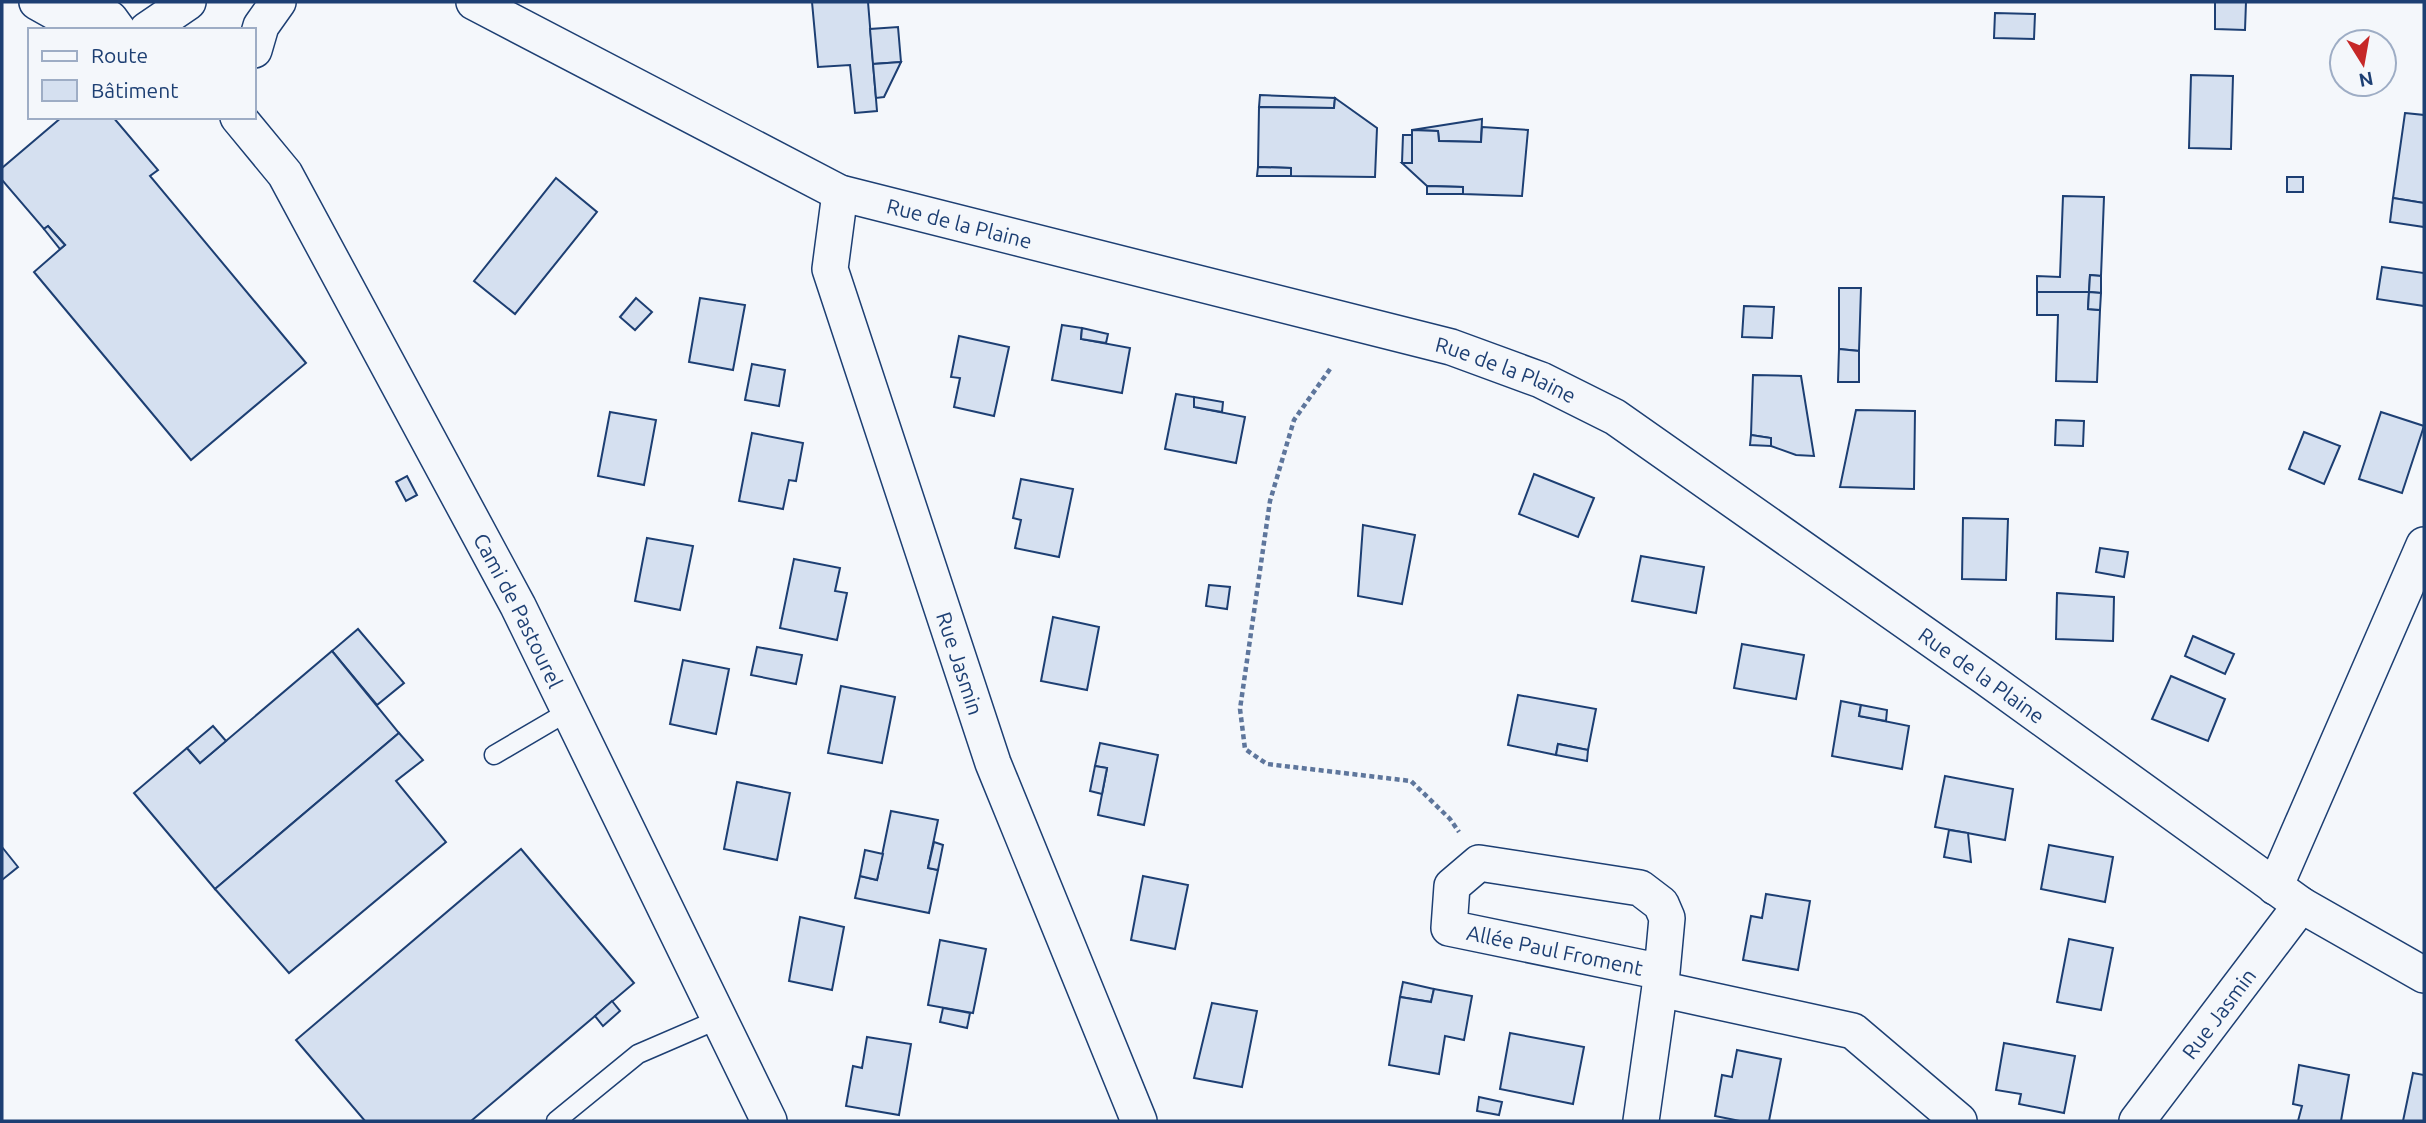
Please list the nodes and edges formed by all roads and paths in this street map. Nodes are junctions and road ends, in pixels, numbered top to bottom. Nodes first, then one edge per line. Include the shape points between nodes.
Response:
1 (37, 2) edge
2 (85, 2) edge
3 (188, 2) edge
4 (278, 2) edge
5 (474, 2) edge
6 (83, 28) edge
7 (117, 28) edge
8 (150, 28) edge
9 (256, 43) edge
10 (241, 119) edge
11 (840, 193) junction
12 (1330, 369) dead end
13 (2424, 545) edge
14 (569, 711) junction
15 (494, 755) dead end
16 (1479, 863) junction
17 (2288, 896) junction
18 (2424, 975) edge
19 (1661, 981) junction
20 (719, 1019) junction
21 (1135, 1120) edge
22 (556, 1121) edge
23 (769, 1121) edge
24 (1641, 1121) edge
25 (1959, 1121) edge
26 (2137, 1121) edge

1 - 6 street
2 - 7 street
3 - 8 street
4 - 9 street via 261,26
5 - 11 street, Rue de la Plaine
10 - 14 street, Cami de Pastourel via 285,174 518,606
11 - 17 street, Rue de la Plaine via 1451,347 1541,380 1615,417
11 - 21 street, Rue Jasmin via 830,269 993,763
12 - 16 path via 1294,420 1270,501 1240,709 1245,749 1267,764 1411,780 1450,819
13 - 17 street, Rue Jasmin
14 - 15 lane
14 - 20 street, Cami de Pastourel
16 - 19 street, Allée Paul Froment via 1640,888 1661,904 1667,918
16 - 19 street, Allée Paul Froment via 1452,886 1449,928
17 - 18 street, Rue de la Plaine
17 - 26 street, Rue Jasmin
19 - 24 street, Allée Paul Froment
19 - 25 street via 1853,1031
20 - 22 lane via 638,1054
20 - 23 street, Cami de Pastourel

